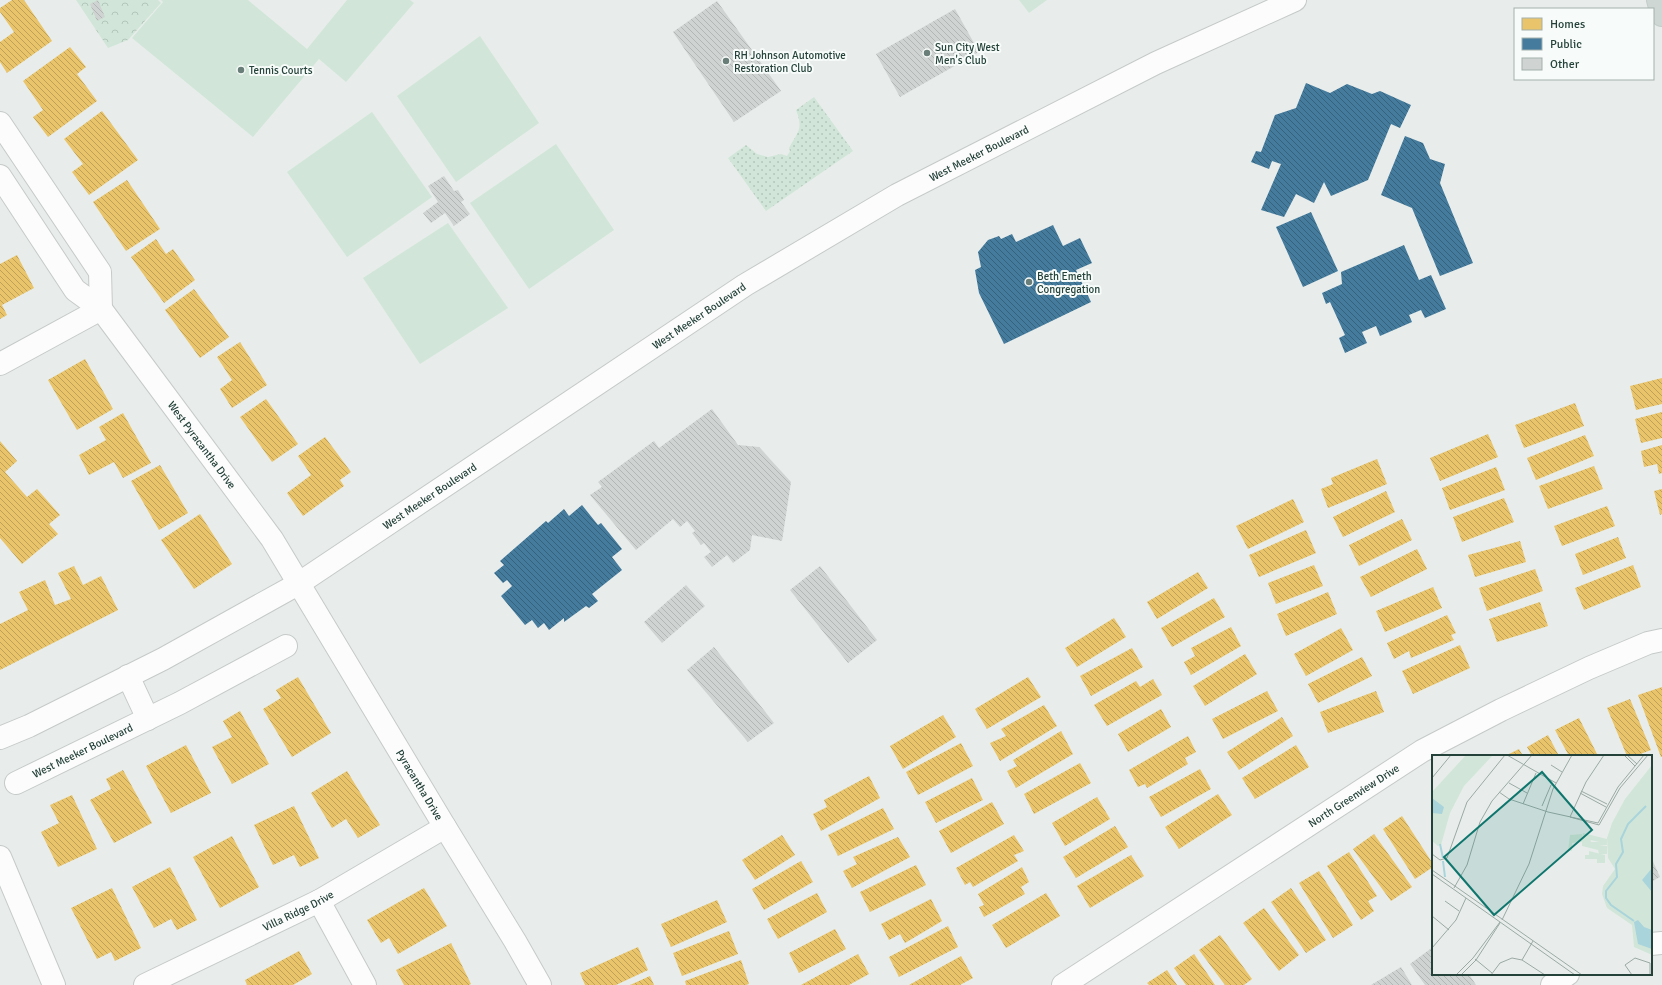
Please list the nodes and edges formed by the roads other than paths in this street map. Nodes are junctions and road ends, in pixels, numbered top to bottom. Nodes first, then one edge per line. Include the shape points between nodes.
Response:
1 (1295, 0) edge
2 (1658, 0) edge
3 (1662, 15) edge
4 (0, 122) edge
5 (7, 147) edge
6 (0, 176) edge
7 (101, 309) junction
8 (0, 364) edge
9 (298, 584) junction
10 (1662, 640) edge
11 (286, 646) dead end
12 (128, 676) junction
13 (148, 719) junction
14 (0, 738) edge
15 (16, 783) dead end
16 (445, 827) junction
17 (0, 857) edge
18 (319, 901) junction
19 (1662, 943) edge
20 (1652, 944) edge
21 (1567, 975) edge
22 (54, 985) edge
23 (145, 985) edge
24 (364, 985) edge
25 (540, 985) edge
26 (1063, 985) edge
27 (1552, 985) edge

1 - 9 street, West Meeker Boulevard via 1156,63 897,195 745,285
2 - 3 main road
4 - 5 street
5 - 7 street via 100,272
6 - 7 street, West Pyracantha Drive via 75,290
7 - 8 street
7 - 9 street, West Pyracantha Drive via 272,539
9 - 12 street, West Meeker Boulevard via 164,659
9 - 16 street, Pyracantha Drive
10 - 26 street, North Greenview Drive via 1648,643 1589,668 1422,751
11 - 13 street, West Meeker Boulevard
12 - 13 street
12 - 14 street, West Meeker Boulevard
13 - 15 street, West Meeker Boulevard
16 - 18 street, Villa Ridge Drive
16 - 25 street, Pyracantha Drive
17 - 22 street
18 - 23 street, Villa Ridge Drive
18 - 24 street
19 - 20 street
21 - 27 street

